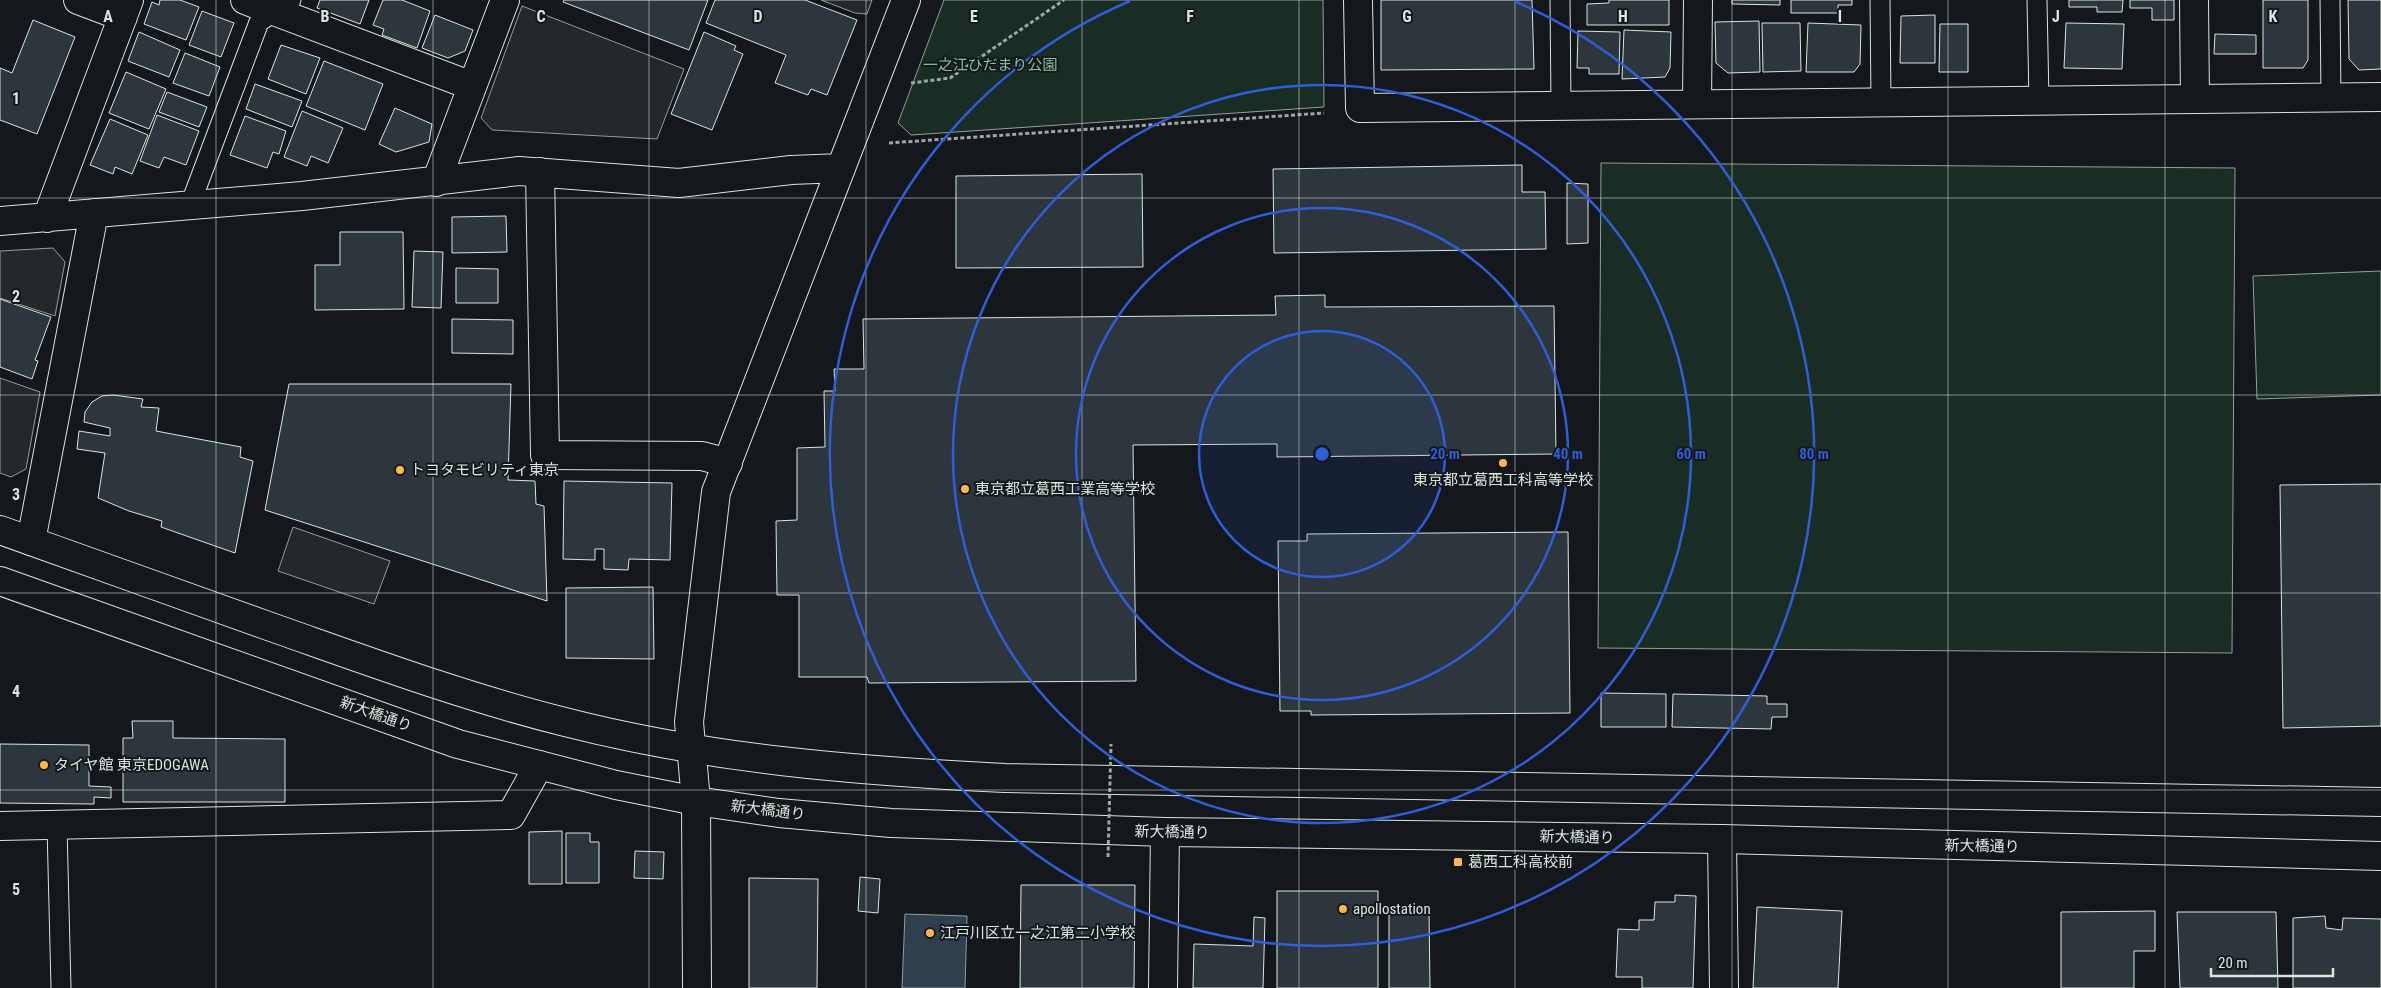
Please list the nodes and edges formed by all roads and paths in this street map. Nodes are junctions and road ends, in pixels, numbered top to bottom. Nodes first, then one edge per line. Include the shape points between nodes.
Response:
1 (78, 0) edge
2 (246, 0) edge
3 (505, 0) edge
4 (906, 0) edge
5 (1064, 0) edge
6 (1358, 0) edge
7 (1560, 0) edge
8 (1698, 0) edge
9 (1880, 0) edge
10 (2037, 0) edge
11 (2194, 0) edge
12 (2330, 0) edge
13 (283, 6) edge
14 (126, 9) edge
15 (903, 84) dead end
16 (472, 86) junction
17 (2331, 97) junction
18 (2381, 97) edge
19 (2195, 99) junction
20 (2039, 101) junction
21 (1881, 102) junction
22 (1697, 104) junction
23 (1561, 105) junction
24 (1334, 113) dead end
25 (888, 143) dead end
26 (841, 168) junction
27 (540, 172) junction
28 (436, 182) junction
29 (190, 206) junction
30 (94, 214) junction
31 (47, 218) junction
32 (0, 222) edge
33 (728, 463) junction
34 (0, 530) edge
35 (31, 541) junction
36 (0, 581) edge
37 (1111, 744) dead end
38 (691, 748) junction
39 (539, 765) junction
40 (696, 801) junction
41 (2381, 802) edge
42 (0, 826) edge
43 (57, 826) junction
44 (1166, 832) junction
45 (1722, 839) junction
46 (2381, 856) edge
47 (1108, 857) dead end
48 (61, 988) edge
49 (697, 988) edge
50 (1163, 988) edge
51 (1724, 988) edge

1 - 14 street
2 - 13 street
3 - 16 street
4 - 26 street
5 - 15 path via 950,78
6 - 23 street via 1360,108
7 - 23 lane
8 - 22 street
9 - 21 lane
10 - 20 lane
11 - 19 street
12 - 17 lane
13 - 16 street
13 - 29 lane via 259,22
14 - 31 street
16 - 28 street
17 - 18 street
17 - 19 street
19 - 20 street
20 - 21 street
21 - 22 street
22 - 23 street
24 - 25 path
26 - 27 street via 791,170 679,183
26 - 33 street
27 - 28 street via 519,171
27 - 33 street via 545,455 702,456
28 - 29 street
29 - 30 street
30 - 31 street
30 - 35 street
31 - 32 street
33 - 38 street via 716,492 689,722
34 - 35 street
35 - 38 street via 392,670 565,722
36 - 39 street, 新大橋通り via 458,744
37 - 47 path, bridge
38 - 40 street
38 - 41 street via 890,772 1005,778
39 - 40 street, 新大橋通り via 616,786
39 - 43 street via 511,815
40 - 44 street, 新大橋通り via 779,813 891,822
40 - 49 street
42 - 43 street
43 - 48 lane
44 - 45 street, 新大橋通り
44 - 50 street
45 - 46 street, 新大橋通り
45 - 51 street

